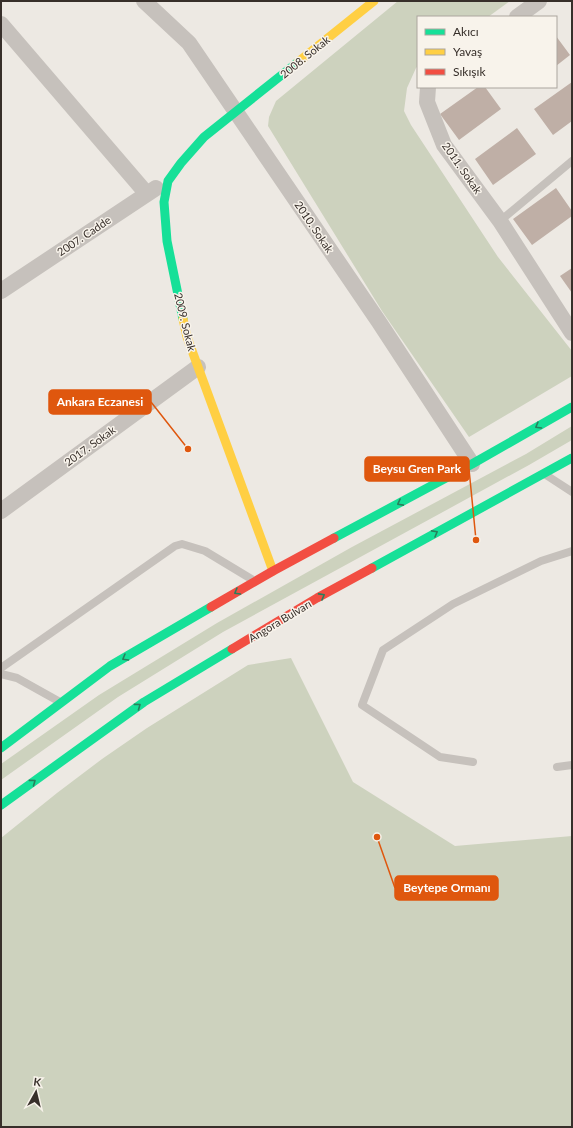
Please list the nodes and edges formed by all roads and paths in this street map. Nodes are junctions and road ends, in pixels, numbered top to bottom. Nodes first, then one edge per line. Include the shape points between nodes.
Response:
1 (144, 1) edge
2 (374, 1) edge
3 (539, 1) edge
4 (518, 16) edge
5 (1, 24) edge
6 (428, 88) edge
7 (236, 112) junction
8 (572, 161) edge
9 (168, 181) junction
10 (147, 194) junction
11 (500, 222) junction
12 (1, 291) edge
13 (572, 334) edge
14 (198, 367) junction
15 (572, 407) edge
16 (572, 458) edge
17 (472, 464) junction
18 (544, 474) junction
19 (572, 492) edge
20 (1, 511) edge
21 (572, 551) edge
22 (274, 571) junction
23 (256, 582) junction
24 (1, 668) edge
25 (1, 674) edge
26 (61, 703) junction
27 (1, 748) edge
28 (473, 762) dead end
29 (572, 765) edge
30 (557, 767) dead end
31 (1, 805) edge

1 - 7 street, 2010. Sokak via 189,43
2 - 7 main road, 2008. Sokak
3 - 4 street
5 - 10 street
6 - 11 street, 2011. Sokak via 426,102 444,145
7 - 9 main road, 2009. Sokak via 204,137 180,163
7 - 17 street, 2010. Sokak
8 - 11 lane
9 - 10 street, 2007. Cadde
9 - 14 main road, 2009. Sokak via 164,202 167,241 187,337
10 - 12 street, 2007. Cadde
11 - 13 street, 2011. Sokak
14 - 20 street, 2017. Sokak
14 - 22 main road, 2009. Sokak
15 -> 17 main road
16 - 18 main road, Angora Bulvarı
17 -> 22 main road
18 - 19 lane
31 -> 18 main road, Angora Bulvarı via 144,702 317,598
21 - 28 lane via 541,561 453,604 383,650 362,705 440,758
22 - 23 main road
23 - 24 lane via 205,551 182,544 175,546
23 -> 26 main road via 110,666
25 - 26 lane via 17,678
26 - 27 main road
29 - 30 lane

